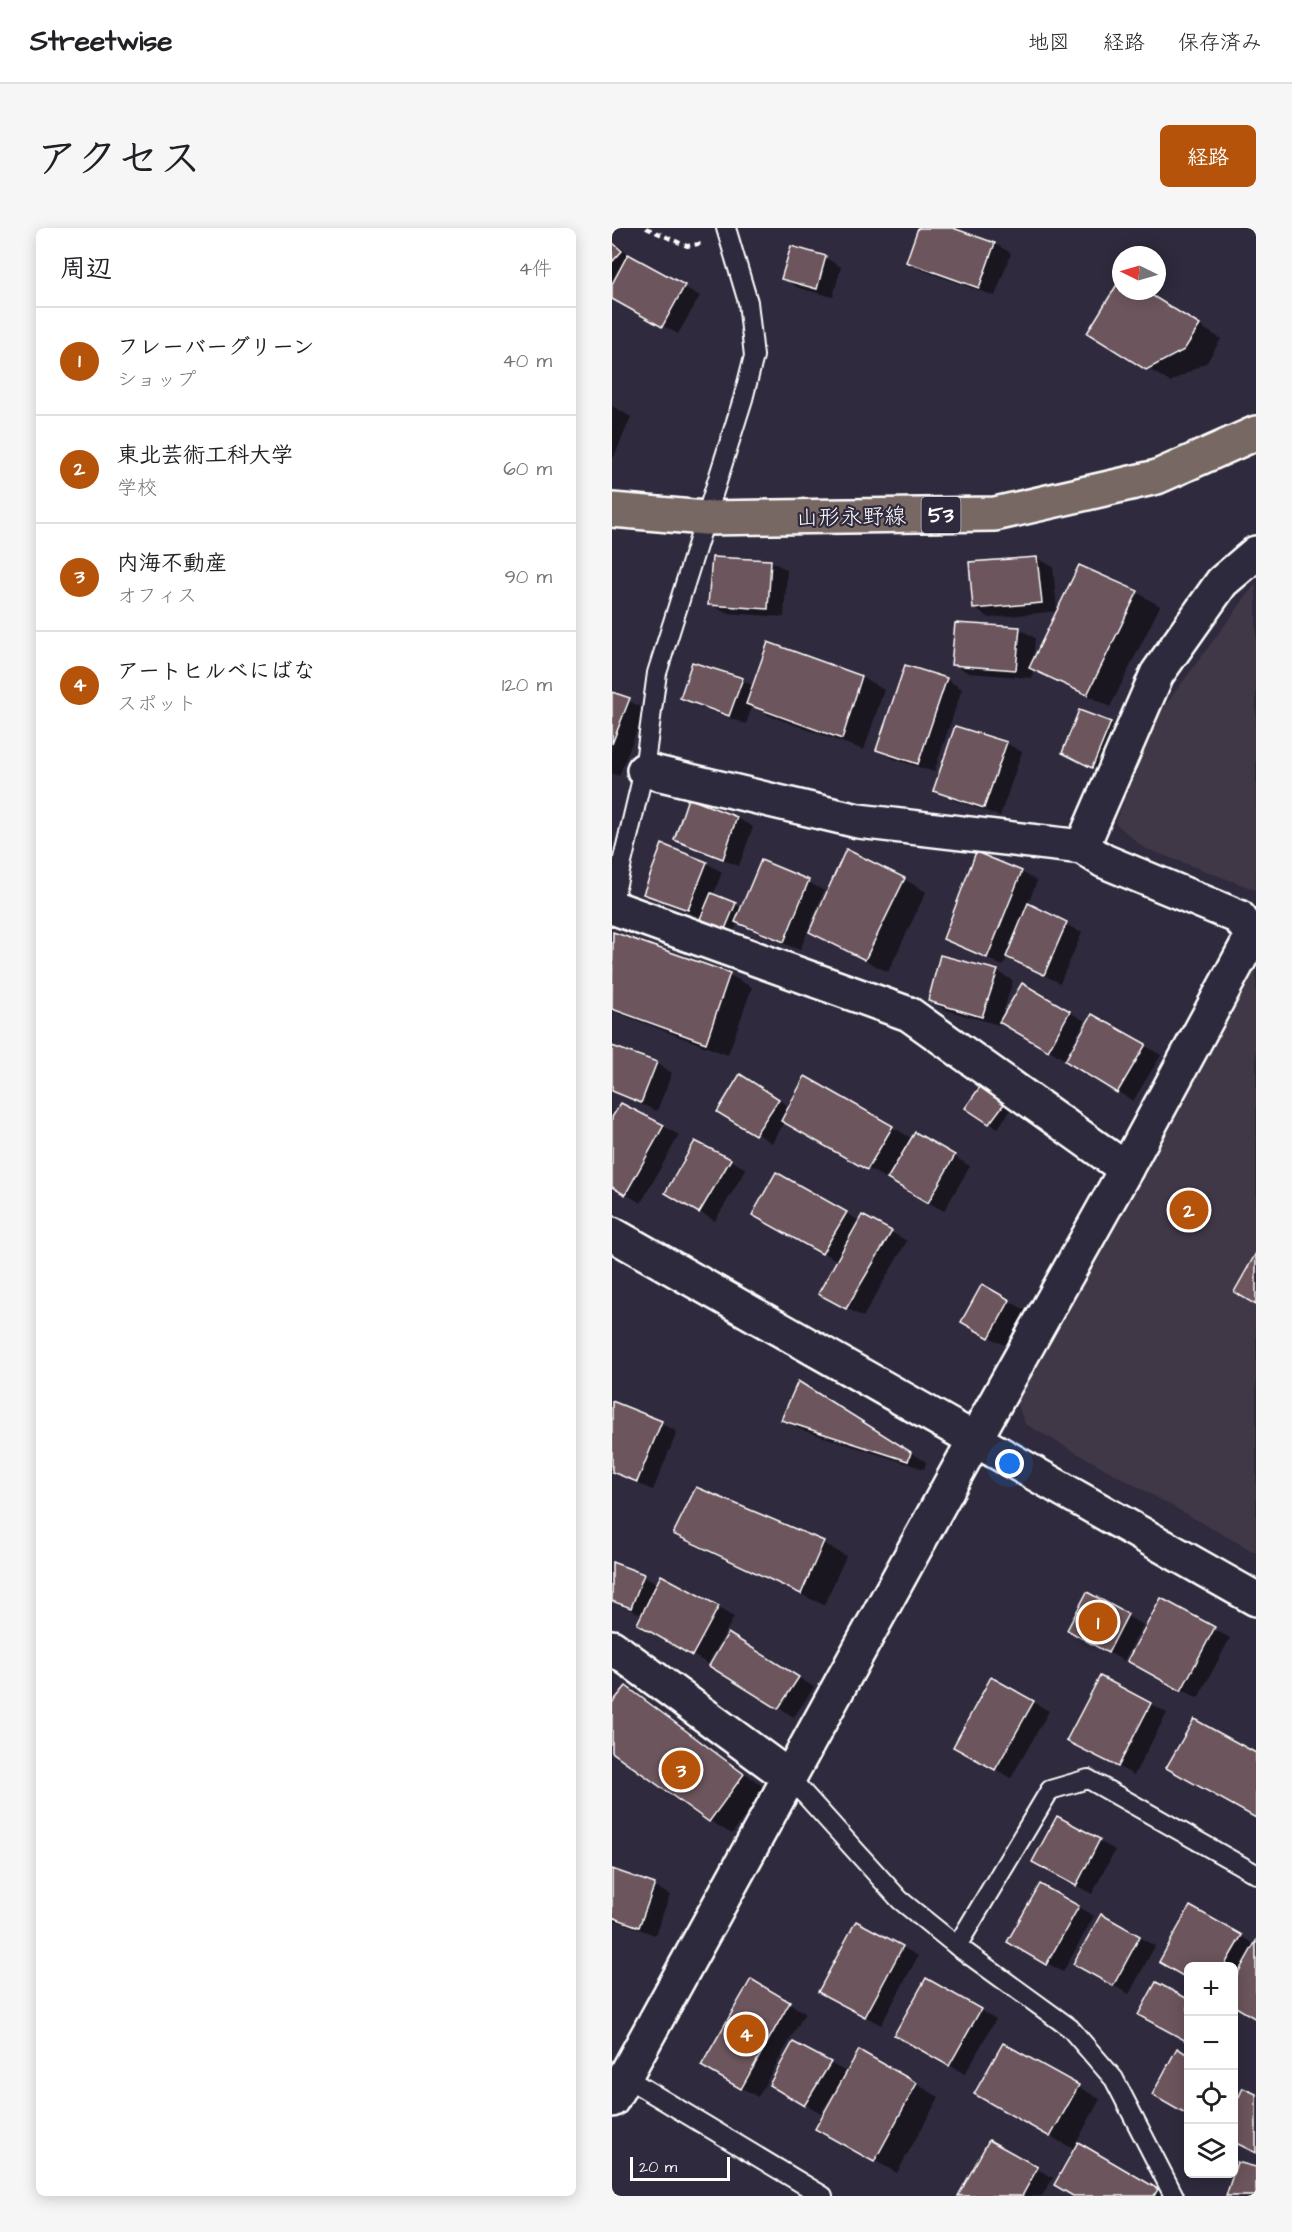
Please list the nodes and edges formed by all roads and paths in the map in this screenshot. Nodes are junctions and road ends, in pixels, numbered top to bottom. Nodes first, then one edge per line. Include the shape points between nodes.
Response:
1 (646, 228) edge
2 (728, 234) edge
3 (1256, 434) edge
4 (612, 510) edge
5 (705, 518) junction
6 (1256, 553) edge
7 (644, 770) junction
8 (1082, 847) junction
9 (612, 906) edge
10 (1254, 937) edge
11 (1126, 1168) junction
12 (612, 1234) edge
13 (974, 1441) junction
14 (1256, 1599) edge
15 (612, 1647) edge
16 (789, 1777) junction
17 (1256, 1874) edge
18 (957, 1946) junction
19 (619, 2089) edge
20 (823, 2196) edge
21 (1174, 2196) edge

1 - 2 path via 687,246
2 - 5 lane via 748,302 754,356
3 - 5 main road, 山形永野線 / 53 via 1157,477 994,514
4 - 5 main road, 山形永野線 / 53
5 - 7 lane via 657,673
6 - 8 street via 1222,582 1157,674
7 - 8 street via 858,821
7 - 9 lane
8 - 10 street via 1104,861 1239,916
9 - 11 street via 909,1014
10 - 11 street
11 - 13 street
12 - 13 street
13 - 14 street
13 - 16 street
15 - 16 street
16 - 18 lane via 900,1900
16 - 19 street
17 - 18 lane via 1088,1779 1050,1790
18 - 21 lane via 1070,2028 1114,2079
19 - 20 lane

